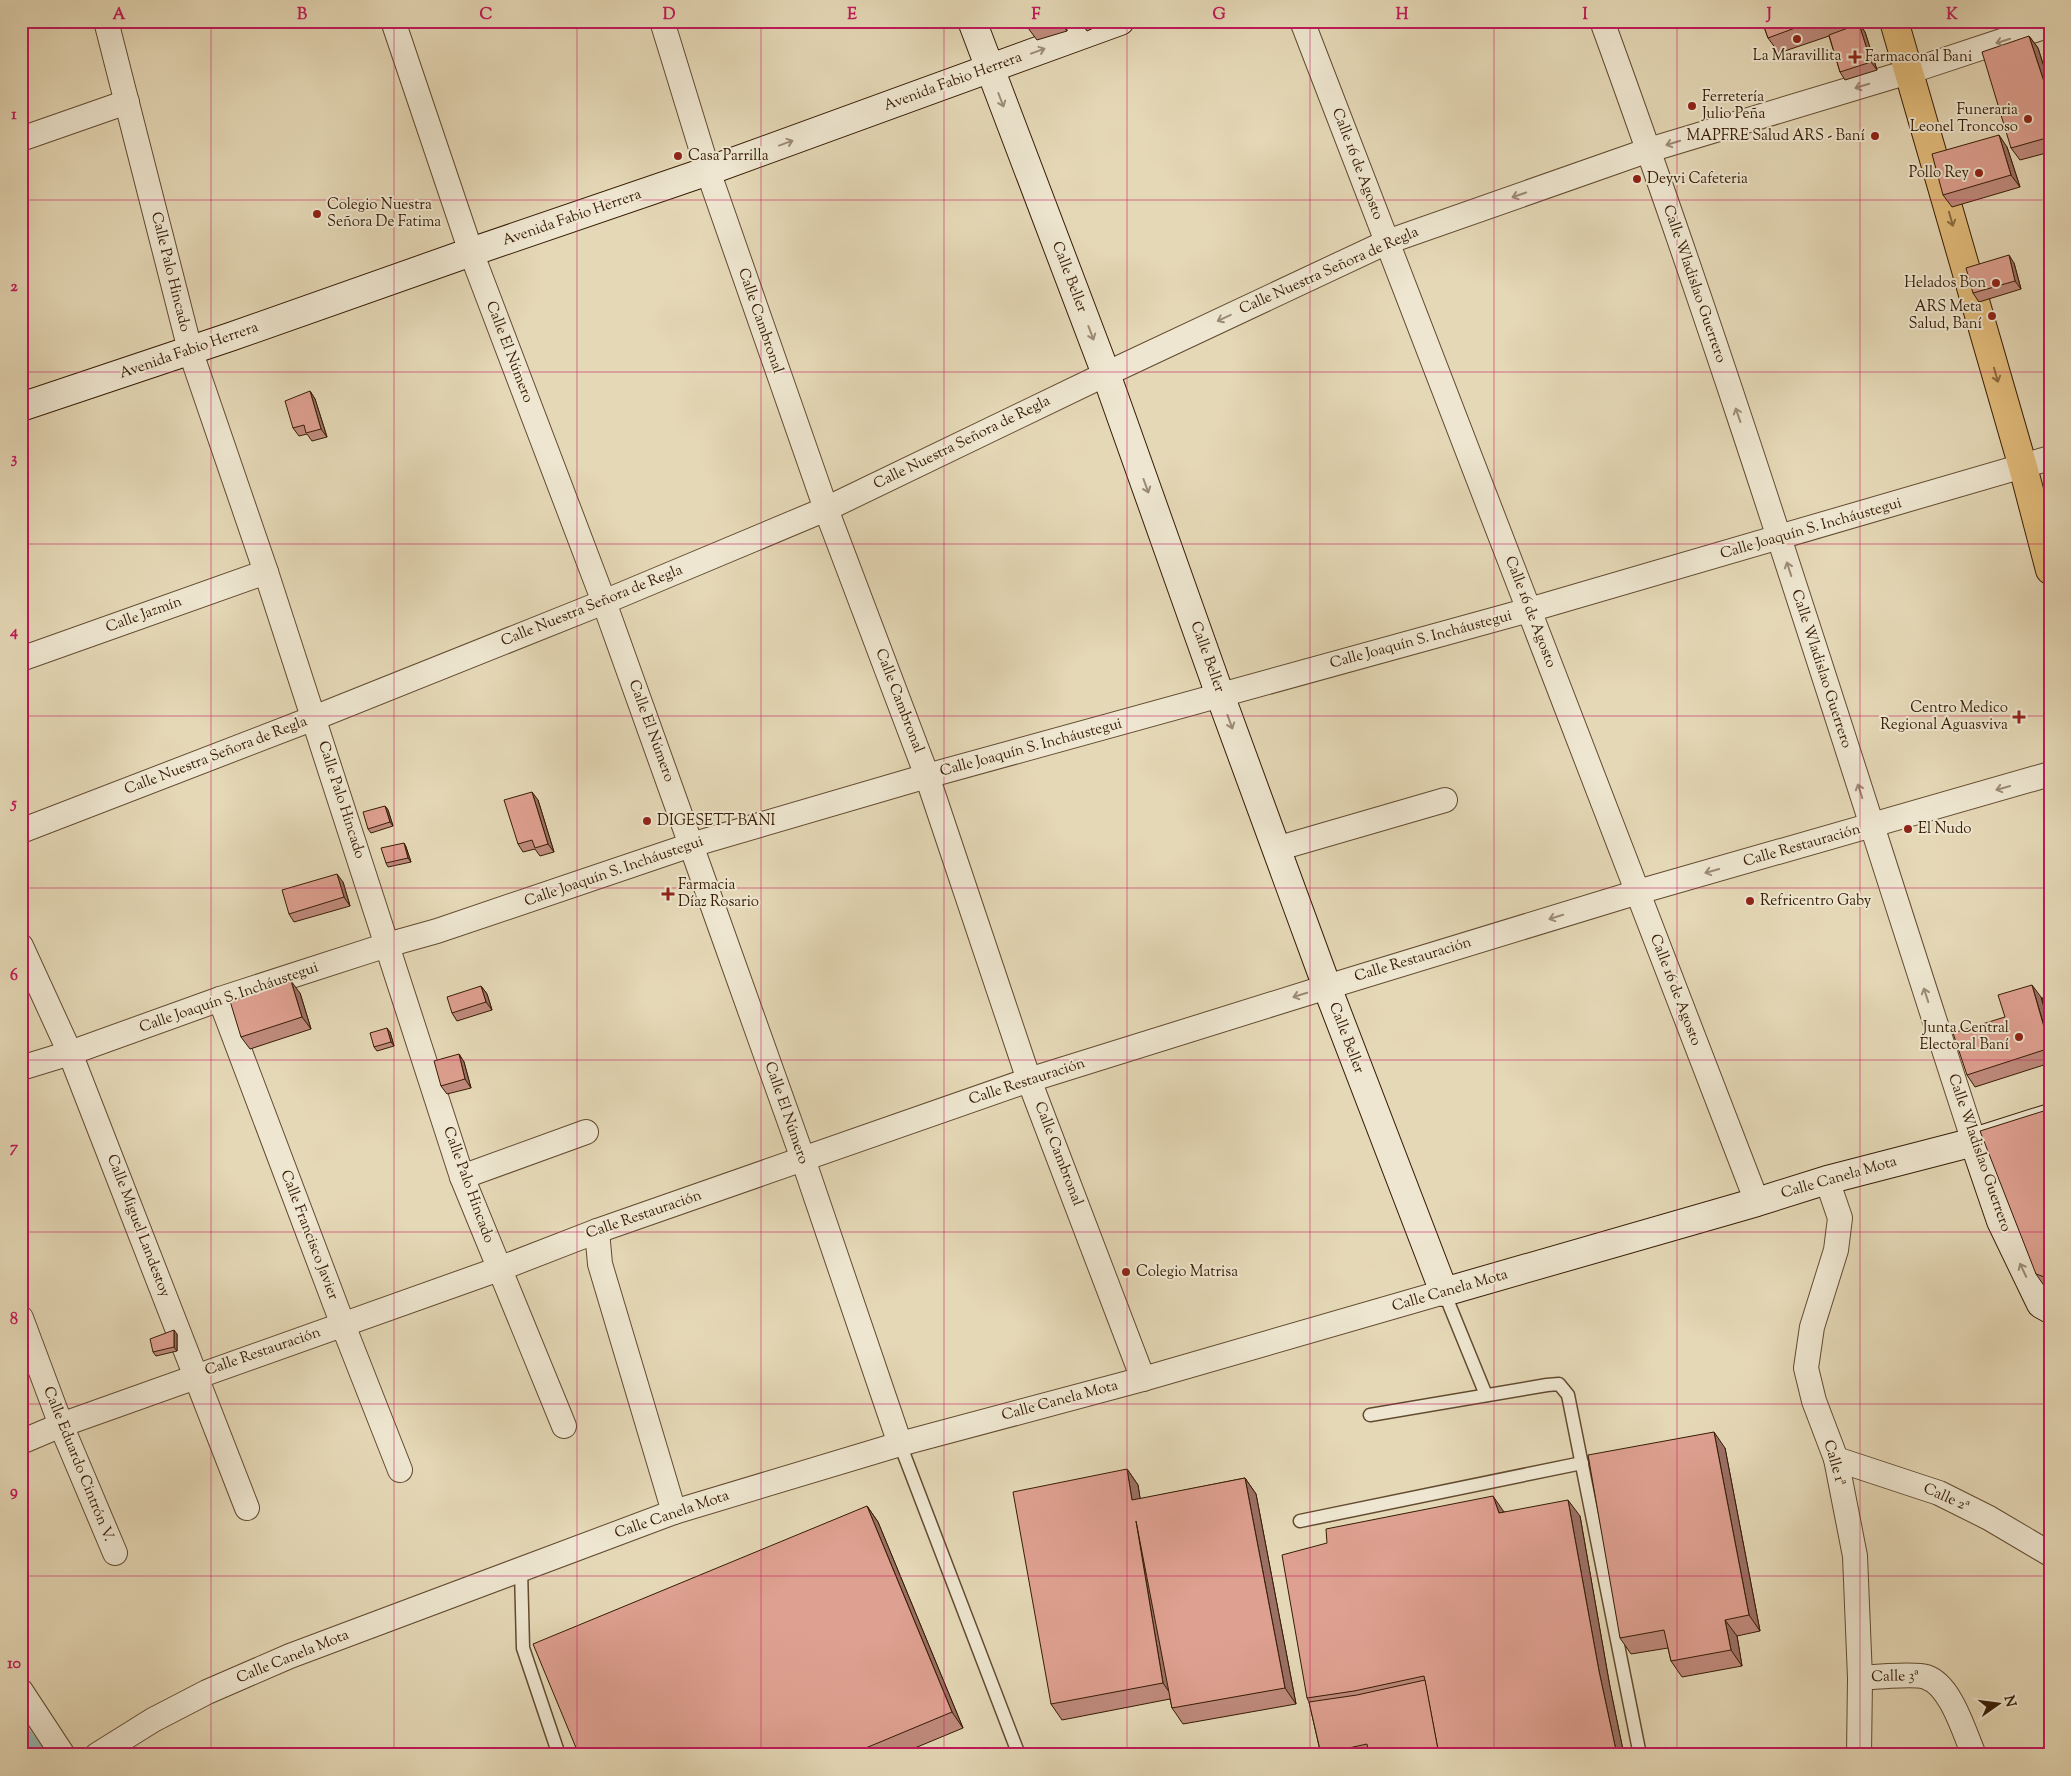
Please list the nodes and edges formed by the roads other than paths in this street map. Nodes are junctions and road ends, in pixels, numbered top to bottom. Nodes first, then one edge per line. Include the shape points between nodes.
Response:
1 (106, 21) edge
2 (393, 21) edge
3 (662, 21) edge
4 (972, 21) edge
5 (1120, 21) edge
6 (1302, 21) edge
7 (1602, 21) edge
8 (1894, 21) edge
9 (2050, 25) edge
10 (990, 69) junction
11 (1908, 72) junction
12 (127, 102) junction
13 (21, 138) edge
14 (1649, 150) junction
15 (708, 171) junction
16 (1387, 242) junction
17 (470, 252) junction
18 (190, 350) junction
19 (1106, 374) junction
20 (21, 408) edge
21 (2050, 458) edge
22 (2023, 467) junction
23 (826, 510) junction
24 (1779, 539) junction
25 (2050, 570) edge
26 (266, 572) junction
27 (604, 602) junction
28 (1530, 610) junction
29 (21, 659) edge
30 (1220, 695) junction
31 (314, 718) junction
32 (2050, 774) edge
33 (927, 776) junction
34 (1445, 800) dead end
35 (1871, 826) junction
36 (21, 831) edge
37 (691, 845) junction
38 (1276, 849) junction
39 (1638, 892) junction
40 (387, 945) junction
41 (21, 946) edge
42 (1327, 987) junction
43 (220, 999) junction
44 (70, 1053) junction
45 (21, 1068) edge
46 (1030, 1080) junction
47 (2050, 1118) edge
48 (586, 1132) dead end
49 (1974, 1142) junction
50 (803, 1160) junction
51 (462, 1177) junction
52 (1827, 1180) junction
53 (1757, 1202) junction
54 (597, 1231) junction
55 (499, 1269) junction
56 (1444, 1292) junction
57 (2050, 1309) edge
58 (21, 1318) edge
59 (343, 1325) junction
60 (196, 1376) junction
61 (1143, 1379) junction
62 (1486, 1395) junction
63 (1370, 1415) dead end
64 (61, 1425) junction
65 (564, 1426) dead end
66 (21, 1442) edge
67 (900, 1444) junction
68 (1836, 1459) junction
69 (1582, 1463) junction
70 (400, 1470) dead end
71 (246, 1508) dead end
72 (674, 1512) junction
73 (1300, 1521) dead end
74 (114, 1553) dead end
75 (2050, 1554) edge
76 (521, 1570) junction
77 (1860, 1678) junction
78 (21, 1691) edge
79 (63, 1755) edge
80 (97, 1755) edge
81 (559, 1755) edge
82 (1019, 1755) edge
83 (1640, 1755) edge
84 (1859, 1755) edge
85 (1974, 1755) edge

1 - 12 street, Calle Palo Hincado
2 - 17 street, Calle El Número
3 - 15 street, Calle Cambronal
4 - 10 main road, Calle Beller
10 -> 5 main road, Avenida Fabio Herrera
6 - 16 street, Calle 16 de Agosto
7 - 14 street, Calle Wladislao Guerrero
8 - 11 main road
9 -> 11 street, Calle Nuestra Señora de Regla
15 -> 10 main road, Avenida Fabio Herrera
10 -> 19 main road, Calle Beller
11 -> 14 street, Calle Nuestra Señora de Regla
11 -> 22 main road
12 - 13 street
12 - 18 street, Calle Palo Hincado
14 -> 16 street, Calle Nuestra Señora de Regla
24 -> 14 street, Calle Wladislao Guerrero
15 - 17 main road, Avenida Fabio Herrera
15 - 23 street, Calle Cambronal
16 -> 19 street, Calle Nuestra Señora de Regla
16 - 28 street, Calle 16 de Agosto
17 - 18 main road, Avenida Fabio Herrera
17 - 27 street, Calle El Número
18 - 20 main road, Avenida Fabio Herrera
18 - 26 street, Calle Palo Hincado
19 - 23 street, Calle Nuestra Señora de Regla
19 -> 30 main road, Calle Beller
21 - 22 street, Calle Joaquín S. Incháustegui
22 - 24 street, Calle Joaquín S. Incháustegui
22 - 25 main road
23 - 27 street, Calle Nuestra Señora de Regla
23 - 33 street, Calle Cambronal
24 - 28 street, Calle Joaquín S. Incháustegui
35 -> 24 street, Calle Wladislao Guerrero
26 - 29 street, Calle Jazmín
26 - 31 street, Calle Palo Hincado
27 - 31 street, Calle Nuestra Señora de Regla
27 - 37 street, Calle El Número
28 - 30 street, Calle Joaquín S. Incháustegui
28 - 39 street, Calle 16 de Agosto
30 - 33 street, Calle Joaquín S. Incháustegui
30 -> 38 main road, Calle Beller
31 - 36 street, Calle Nuestra Señora de Regla
31 - 40 street, Calle Palo Hincado
32 -> 35 street, Calle Restauración
33 - 37 street, Calle Joaquín S. Incháustegui
33 - 46 street, Calle Cambronal
34 - 38 street
35 -> 39 street, Calle Restauración
49 -> 35 street, Calle Wladislao Guerrero
37 - 40 street, Calle Joaquín S. Incháustegui
37 - 50 street, Calle El Número
38 - 42 main road, Calle Beller
39 -> 42 street, Calle Restauración
39 - 53 street, Calle 16 de Agosto
40 - 43 street, Calle Joaquín S. Incháustegui
40 - 51 street, Calle Palo Hincado
41 - 44 street, Calle Miguel Landestoy
42 -> 46 street, Calle Restauración
42 - 56 main road, Calle Beller
43 - 44 street, Calle Joaquín S. Incháustegui
43 - 59 street, Calle Francisco Javier
44 - 45 street, Calle Joaquín S. Incháustegui
44 - 60 street, Calle Miguel Landestoy
46 - 50 street, Calle Restauración
46 - 61 street, Calle Cambronal
47 - 49 main road, Calle Canela Mota
48 - 51 street
49 - 52 main road, Calle Canela Mota
57 -> 49 main road, Calle Wladislao Guerrero via 2041,1304 2001,1221
50 - 54 street, Calle Restauración
50 - 67 street, Calle El Número
51 - 55 street, Calle Palo Hincado
52 - 53 main road, Calle Canela Mota
52 - 68 street, Calle 1ª via 1840,1218 1836,1250 1812,1327 1806,1368 1814,1401
53 - 56 main road, Calle Canela Mota
54 - 55 street, Calle Restauración
54 - 72 street via 600,1264
55 - 59 street, Calle Restauración
55 - 65 street, Calle Palo Hincado
56 - 61 street, Calle Canela Mota
56 - 62 lane
58 - 64 street, Calle Eduardo Cintrón V.
59 - 60 street, Calle Restauración
59 - 70 street, Calle Francisco Javier
60 - 64 street, Calle Restauración
60 - 71 street, Calle Miguel Landestoy
61 - 67 street, Calle Canela Mota
62 - 63 lane
62 - 69 lane via 1558,1384 1568,1396
64 - 66 street, Calle Restauración
64 - 74 street, Calle Eduardo Cintrón V.
67 - 72 street, Calle Canela Mota
67 - 82 lane
68 - 75 street, Calle 2ª via 1939,1493 1990,1518
68 - 77 street, Calle 1ª via 1855,1556
69 - 73 lane
69 - 83 lane
72 - 76 street, Calle Canela Mota
76 - 80 street, Calle Canela Mota via 290,1656 207,1692 153,1720
76 - 81 lane via 523,1648
77 - 84 street, Calle 1ª
77 - 85 street, Calle 3ª via 1925,1676 1938,1683 1948,1696
78 - 79 street

